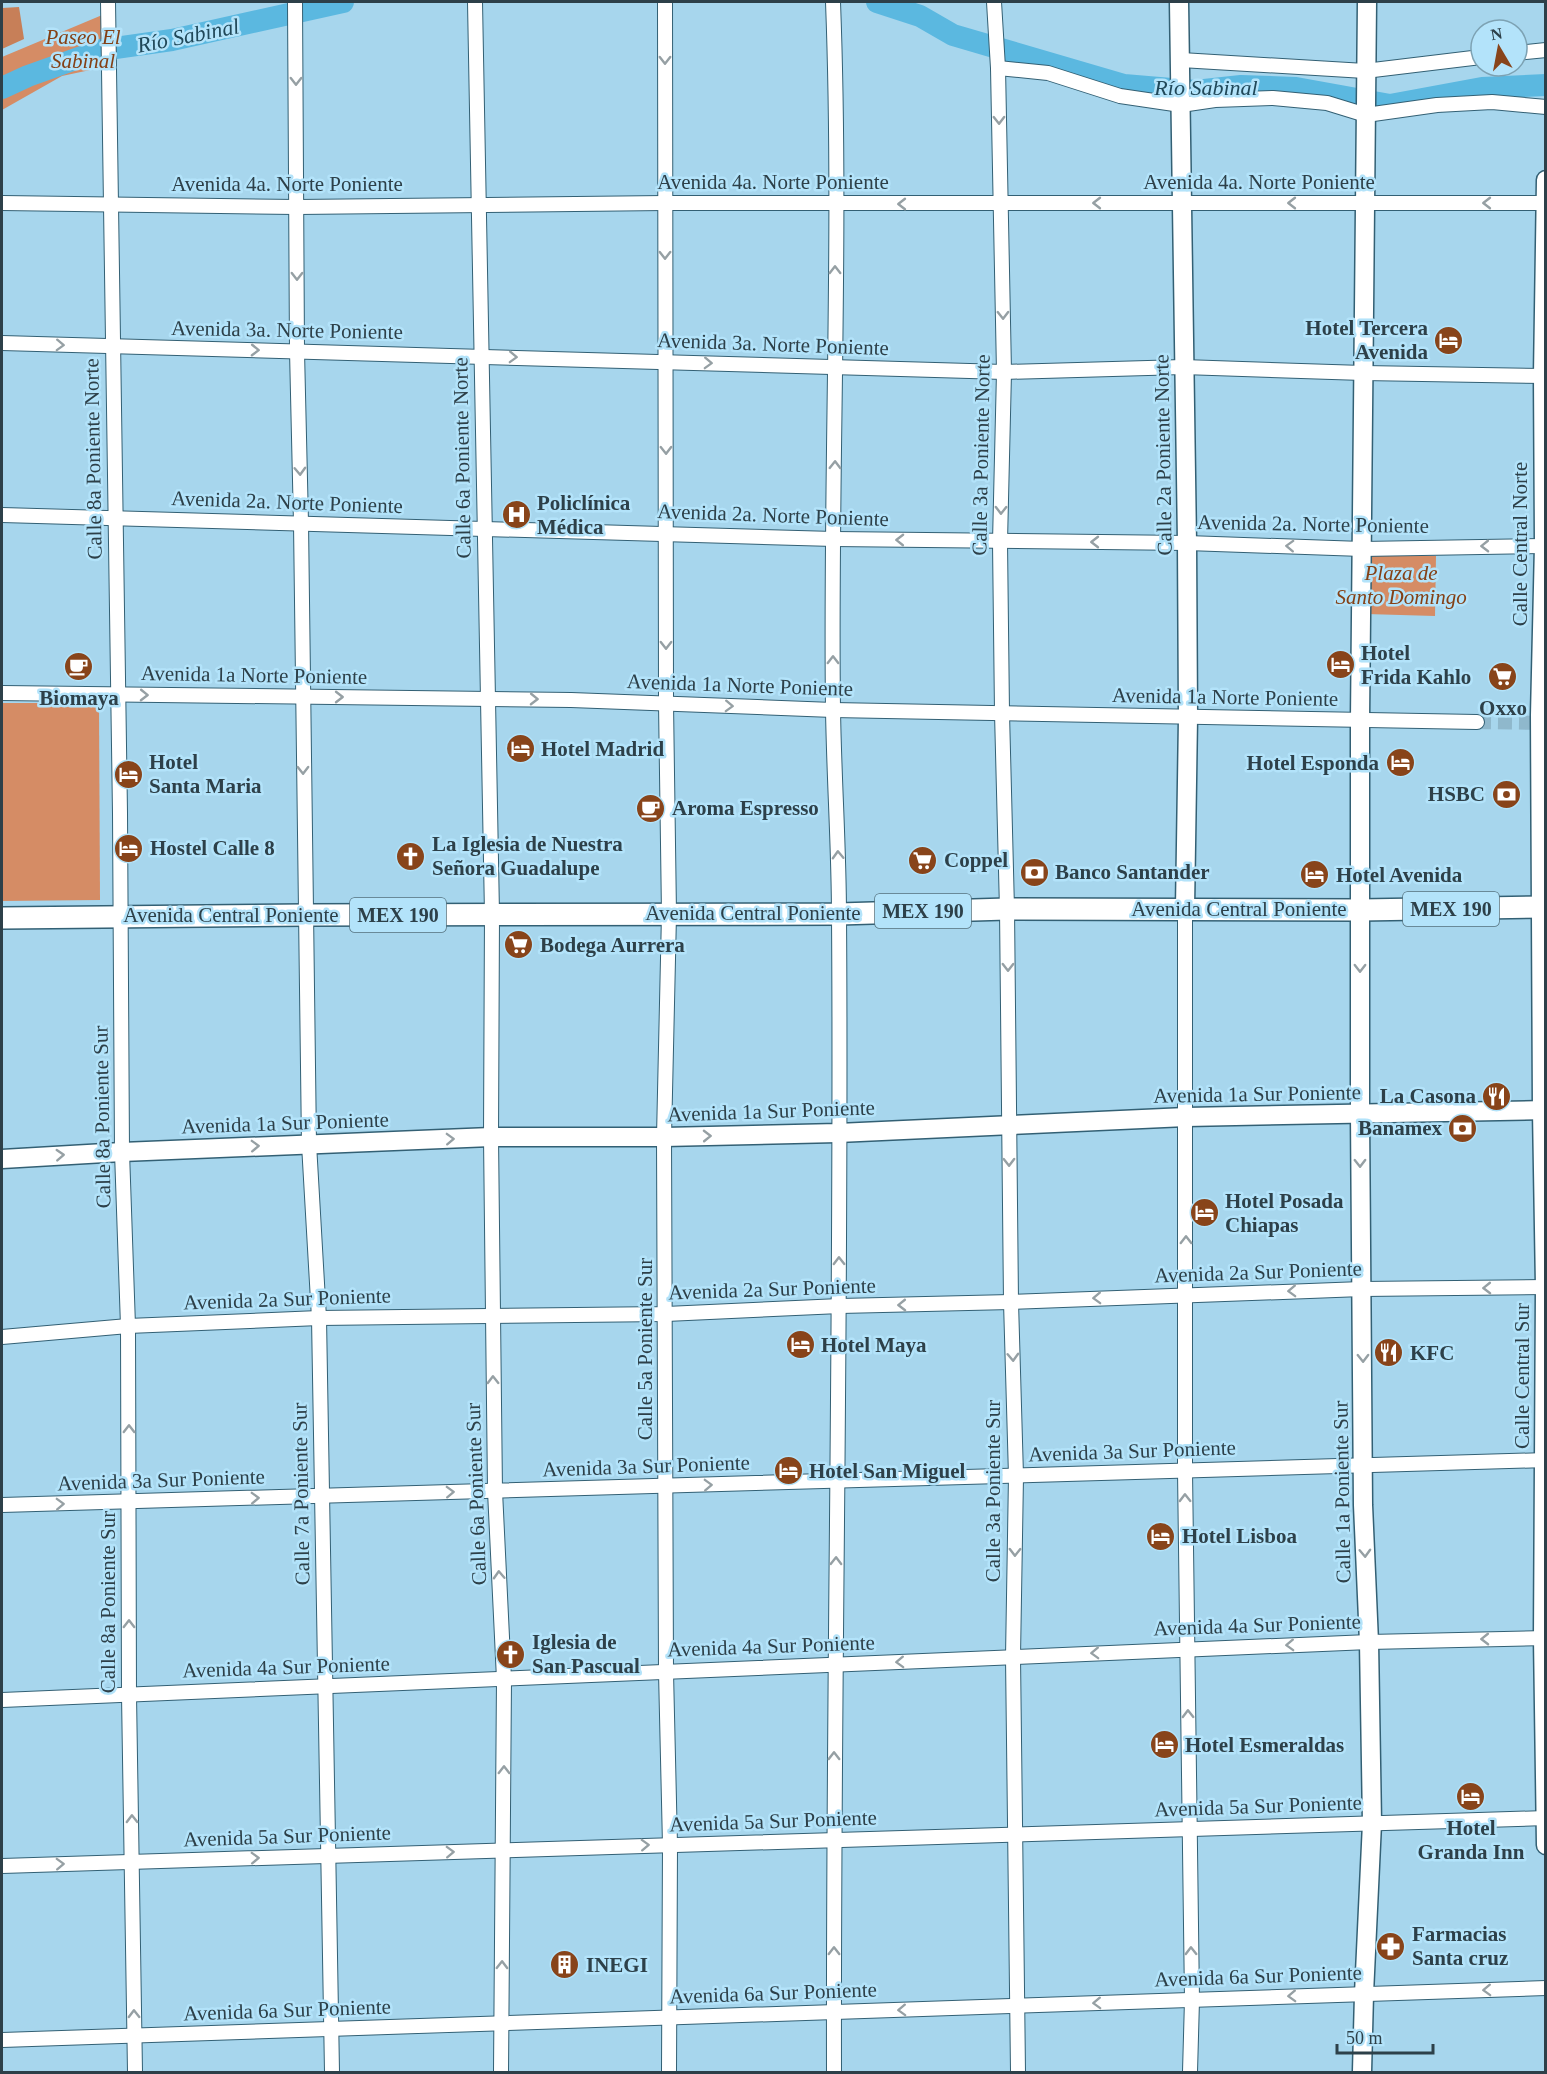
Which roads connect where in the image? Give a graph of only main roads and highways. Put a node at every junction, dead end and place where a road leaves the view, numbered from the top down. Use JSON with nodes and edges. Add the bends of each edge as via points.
{"nodes":[{"id":1,"x":1179,"y":2,"type":"edge"},
{"id":2,"x":1367,"y":2,"type":"edge"},
{"id":3,"x":1545,"y":180,"type":"edge"},
{"id":4,"x":1545,"y":203,"type":"edge"},
{"id":5,"x":1544,"y":376,"type":"edge"},
{"id":6,"x":1545,"y":545,"type":"edge"},
{"id":7,"x":1543,"y":907,"type":"edge"},
{"id":8,"x":1185,"y":908,"type":"junction"},
{"id":9,"x":1361,"y":910,"type":"junction"},
{"id":10,"x":2,"y":918,"type":"edge"},
{"id":11,"x":1544,"y":1110,"type":"edge"},
{"id":12,"x":1360,"y":1115,"type":"junction"},
{"id":13,"x":2,"y":1159,"type":"edge"},
{"id":14,"x":1545,"y":1287,"type":"edge"},
{"id":15,"x":1545,"y":1460,"type":"edge"},
{"id":16,"x":1544,"y":1638,"type":"edge"},
{"id":17,"x":1545,"y":1818,"type":"edge"},
{"id":18,"x":1545,"y":1845,"type":"edge"},
{"id":19,"x":1362,"y":2073,"type":"edge"}],
"edges":[{"from":1,"to":8,"type":"main road","name":"Calle 2a Poniente Norte","via":[[1187,543]]},
{"from":2,"to":9,"type":"main road","name":"Calle 1a Poniente Sur"},
{"from":3,"to":4,"type":"main road","name":"Calle Central Norte"},
{"from":4,"to":5,"type":"main road","name":"Calle Central Norte"},
{"from":5,"to":6,"type":"main road","name":"Calle Central Norte"},
{"from":6,"to":7,"type":"main road","name":"Calle Central Norte","via":[[1540,716]]},
{"from":7,"to":9,"type":"main road","name":"Avenida Central Poniente","number":"MEX 190"},
{"from":7,"to":11,"type":"main road","name":"Calle Central Sur"},
{"from":8,"to":9,"type":"main road","name":"Avenida Central Poniente","number":"MEX 190"},
{"from":8,"to":10,"type":"main road","name":"Avenida Central Poniente","number":"MEX 190","via":[[839,914]]},
{"from":9,"to":12,"type":"main road","name":"Calle 1a Poniente Sur","one_way":true},
{"from":11,"to":12,"type":"main road","name":"Avenida 1a Sur Poniente"},
{"from":11,"to":14,"type":"main road","name":"Calle Central Sur"},
{"from":13,"to":12,"type":"main road","name":"Avenida 1a Sur Poniente","one_way":true,"via":[[491,1137],[838,1133],[1186,1117]]},
{"from":12,"to":19,"type":"main road","name":"Calle 1a Poniente Sur","one_way":true,"via":[[1372,1823]]},
{"from":14,"to":15,"type":"main road","name":"Calle Central Sur"},
{"from":15,"to":16,"type":"main road","name":"Calle Central Sur"},
{"from":16,"to":17,"type":"main road","name":"Calle Central Sur"},
{"from":17,"to":18,"type":"main road","name":"Calle Central Sur"}]}
